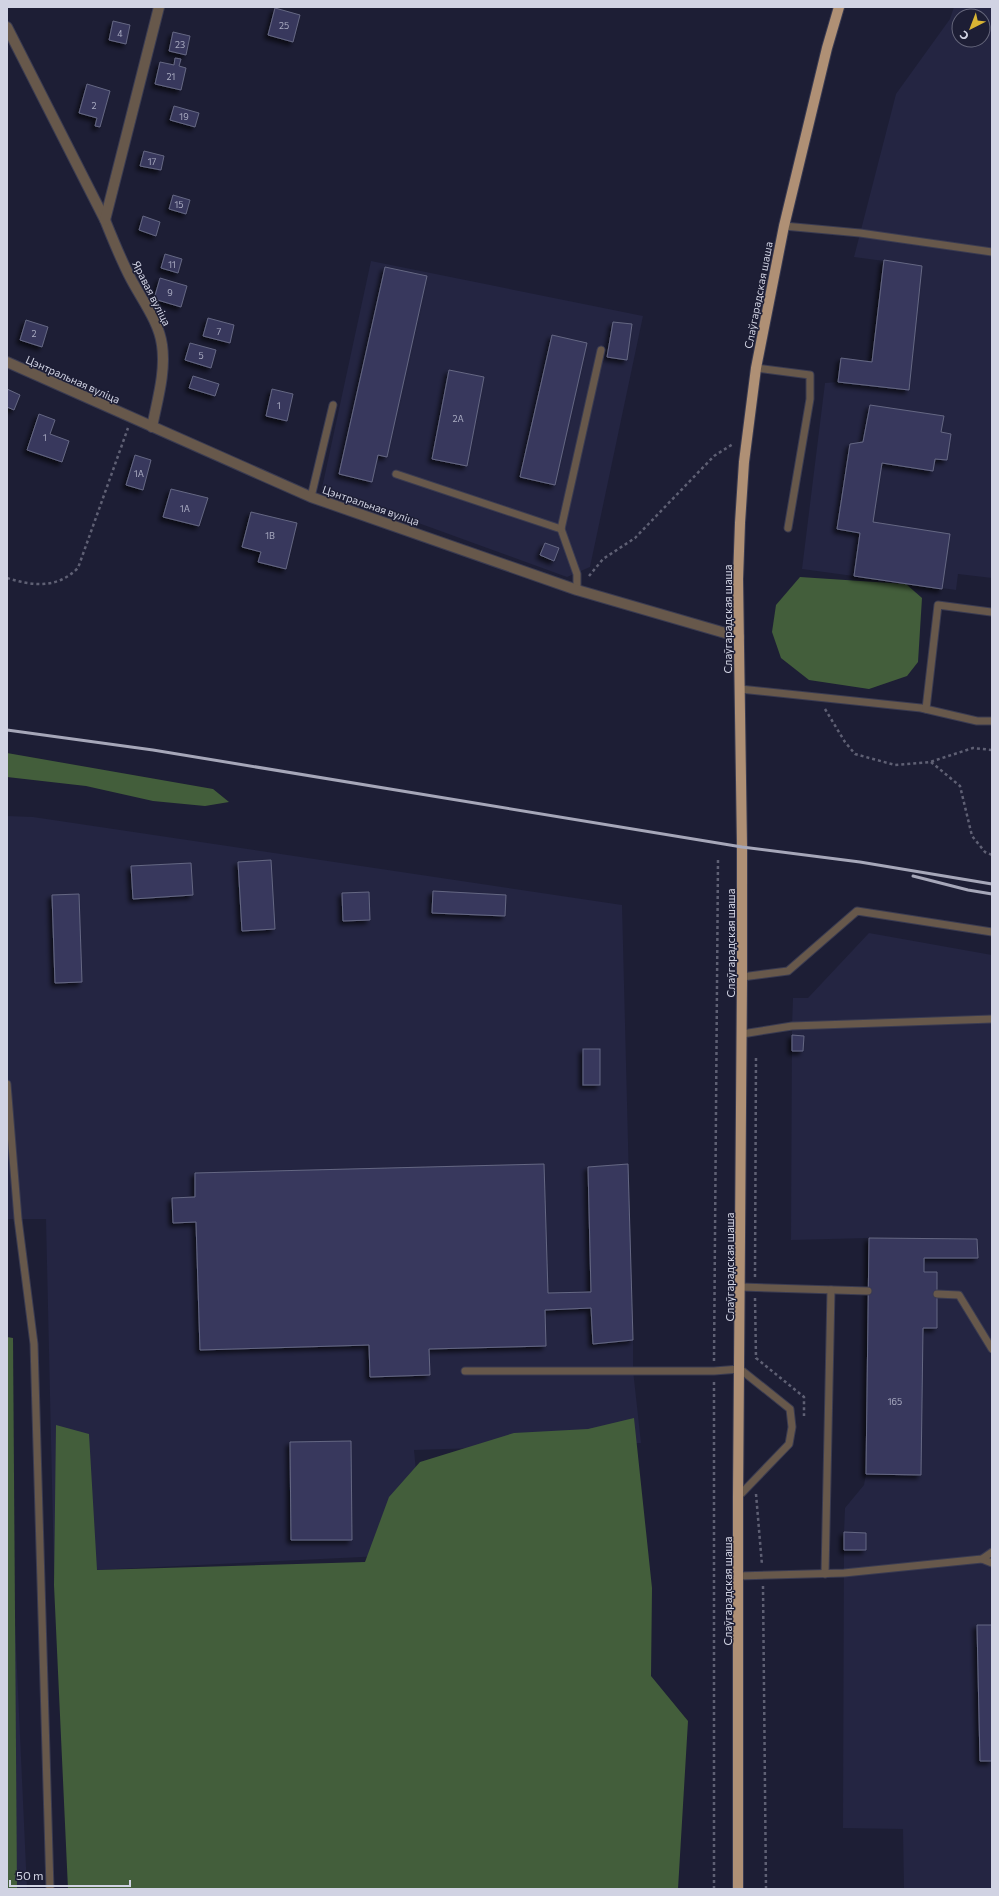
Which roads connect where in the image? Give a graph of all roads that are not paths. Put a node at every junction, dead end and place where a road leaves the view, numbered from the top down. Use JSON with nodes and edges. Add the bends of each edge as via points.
{"nodes":[{"id":1,"x":158,"y":7,"type":"edge"},
{"id":2,"x":839,"y":7,"type":"edge"},
{"id":3,"x":7,"y":27,"type":"edge"},
{"id":4,"x":105,"y":220,"type":"junction"},
{"id":5,"x":784,"y":226,"type":"junction"},
{"id":6,"x":992,"y":252,"type":"edge"},
{"id":7,"x":601,"y":350,"type":"dead end"},
{"id":8,"x":7,"y":362,"type":"edge"},
{"id":9,"x":756,"y":368,"type":"junction"},
{"id":10,"x":333,"y":405,"type":"dead end"},
{"id":11,"x":152,"y":427,"type":"junction"},
{"id":12,"x":396,"y":474,"type":"dead end"},
{"id":13,"x":311,"y":497,"type":"junction"},
{"id":14,"x":788,"y":528,"type":"dead end"},
{"id":15,"x":561,"y":529,"type":"junction"},
{"id":16,"x":577,"y":590,"type":"junction"},
{"id":17,"x":991,"y":612,"type":"dead end"},
{"id":18,"x":739,"y":637,"type":"junction"},
{"id":19,"x":740,"y":689,"type":"junction"},
{"id":20,"x":926,"y":709,"type":"junction"},
{"id":21,"x":992,"y":721,"type":"edge"},
{"id":22,"x":992,"y":932,"type":"edge"},
{"id":23,"x":742,"y":977,"type":"junction"},
{"id":24,"x":992,"y":1019,"type":"edge"},
{"id":25,"x":742,"y":1034,"type":"junction"},
{"id":26,"x":7,"y":1084,"type":"edge"},
{"id":27,"x":741,"y":1287,"type":"junction"},
{"id":28,"x":831,"y":1290,"type":"junction"},
{"id":29,"x":868,"y":1291,"type":"dead end"},
{"id":30,"x":937,"y":1294,"type":"dead end"},
{"id":31,"x":992,"y":1349,"type":"edge"},
{"id":32,"x":740,"y":1369,"type":"junction"},
{"id":33,"x":465,"y":1371,"type":"dead end"},
{"id":34,"x":738,"y":1497,"type":"junction"},
{"id":35,"x":992,"y":1552,"type":"edge"},
{"id":36,"x":982,"y":1559,"type":"junction"},
{"id":37,"x":992,"y":1562,"type":"edge"},
{"id":38,"x":825,"y":1574,"type":"junction"},
{"id":39,"x":739,"y":1576,"type":"junction"},
{"id":40,"x":50,"y":1889,"type":"edge"},
{"id":41,"x":738,"y":1889,"type":"edge"}],
"edges":[{"from":1,"to":4,"type":"street"},
{"from":2,"to":5,"type":"main road","name":"Слаўгарадская шаша"},
{"from":3,"to":4,"type":"street","name":"Яравая вуліца"},
{"from":4,"to":11,"type":"street","name":"Яравая вуліца","via":[[123,264],[159,332],[162,344],[162,371]]},
{"from":5,"to":6,"type":"lane","via":[[860,233]]},
{"from":5,"to":9,"type":"main road","name":"Слаўгарадская шаша"},
{"from":7,"to":15,"type":"lane"},
{"from":8,"to":11,"type":"street","name":"Цэнтральная вуліца"},
{"from":9,"to":14,"type":"lane","via":[[810,375],[810,399]]},
{"from":9,"to":18,"type":"main road","name":"Слаўгарадская шаша","via":[[747,435],[740,523]]},
{"from":10,"to":13,"type":"lane"},
{"from":11,"to":13,"type":"street","name":"Цэнтральная вуліца"},
{"from":12,"to":15,"type":"lane"},
{"from":13,"to":16,"type":"street","name":"Цэнтральная вуліца"},
{"from":15,"to":16,"type":"lane","via":[[577,574]]},
{"from":16,"to":18,"type":"street","name":"Цэнтральная вуліца"},
{"from":17,"to":20,"type":"lane","via":[[938,605]]},
{"from":18,"to":19,"type":"main road","name":"Слаўгарадская шаша"},
{"from":19,"to":20,"type":"lane"},
{"from":19,"to":23,"type":"main road","name":"Слаўгарадская шаша"},
{"from":20,"to":21,"type":"lane","via":[[977,721]]},
{"from":22,"to":23,"type":"lane","via":[[857,911],[788,971]]},
{"from":23,"to":25,"type":"main road","name":"Слаўгарадская шаша"},
{"from":24,"to":25,"type":"lane","via":[[792,1026]]},
{"from":25,"to":27,"type":"main road","name":"Слаўгарадская шаша"},
{"from":26,"to":40,"type":"lane","via":[[18,1219],[34,1344]]},
{"from":27,"to":28,"type":"lane"},
{"from":27,"to":32,"type":"main road","name":"Слаўгарадская шаша"},
{"from":28,"to":29,"type":"lane"},
{"from":28,"to":38,"type":"lane"},
{"from":30,"to":31,"type":"lane","via":[[960,1295]]},
{"from":32,"to":33,"type":"lane"},
{"from":32,"to":34,"type":"main road","name":"Слаўгарадская шаша"},
{"from":32,"to":34,"type":"lane","via":[[790,1409],[792,1427],[789,1444]]},
{"from":34,"to":39,"type":"main road","name":"Слаўгарадская шаша"},
{"from":35,"to":36,"type":"lane"},
{"from":36,"to":37,"type":"lane"},
{"from":36,"to":38,"type":"lane"},
{"from":38,"to":39,"type":"lane"},
{"from":39,"to":41,"type":"main road","name":"Слаўгарадская шаша"}]}
